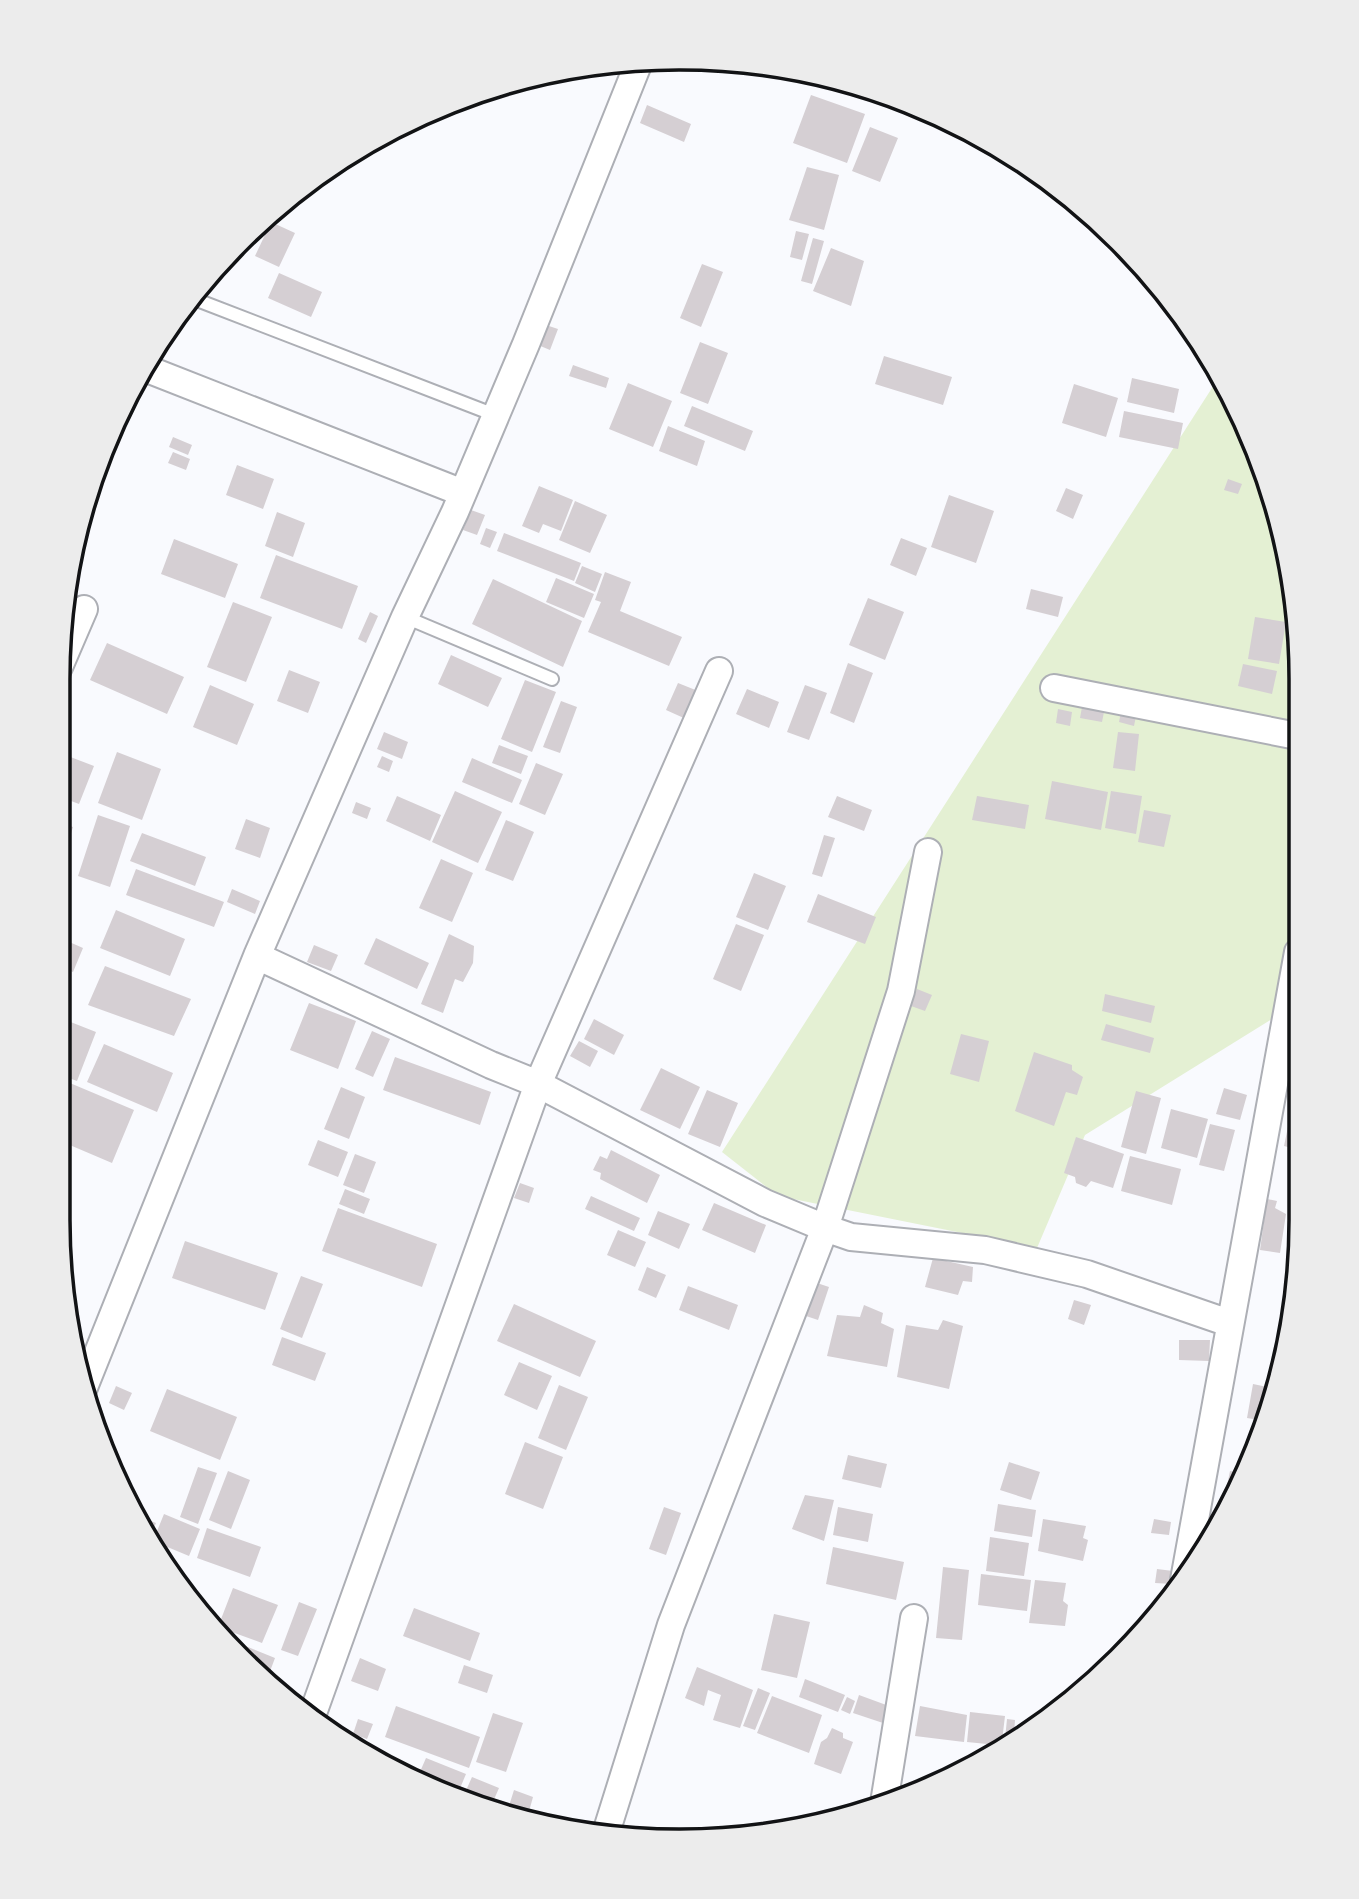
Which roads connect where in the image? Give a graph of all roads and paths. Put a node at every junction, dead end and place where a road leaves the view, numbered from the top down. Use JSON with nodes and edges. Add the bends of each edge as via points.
{"nodes":[{"id":1,"x":635,"y":71,"type":"edge"},
{"id":2,"x":201,"y":302,"type":"edge"},
{"id":3,"x":154,"y":372,"type":"edge"},
{"id":4,"x":495,"y":415,"type":"junction"},
{"id":5,"x":463,"y":493,"type":"junction"},
{"id":6,"x":84,"y":609,"type":"dead end"},
{"id":7,"x":405,"y":617,"type":"junction"},
{"id":8,"x":71,"y":639,"type":"edge"},
{"id":9,"x":719,"y":671,"type":"dead end"},
{"id":10,"x":552,"y":679,"type":"dead end"},
{"id":11,"x":1054,"y":688,"type":"dead end"},
{"id":12,"x":1289,"y":734,"type":"edge"},
{"id":13,"x":928,"y":852,"type":"dead end"},
{"id":14,"x":257,"y":956,"type":"junction"},
{"id":15,"x":1289,"y":1000,"type":"edge"},
{"id":16,"x":538,"y":1084,"type":"junction"},
{"id":17,"x":825,"y":1228,"type":"junction"},
{"id":18,"x":1229,"y":1323,"type":"junction"},
{"id":19,"x":90,"y":1373,"type":"edge"},
{"id":20,"x":1189,"y":1554,"type":"edge"},
{"id":21,"x":914,"y":1618,"type":"dead end"},
{"id":22,"x":315,"y":1708,"type":"edge"},
{"id":23,"x":886,"y":1793,"type":"edge"},
{"id":24,"x":608,"y":1825,"type":"edge"}],
"edges":[{"from":1,"to":4,"type":"street"},
{"from":2,"to":4,"type":"lane"},
{"from":3,"to":5,"type":"street"},
{"from":4,"to":5,"type":"street"},
{"from":5,"to":7,"type":"street"},
{"from":6,"to":8,"type":"street"},
{"from":7,"to":10,"type":"lane"},
{"from":7,"to":14,"type":"street"},
{"from":9,"to":16,"type":"street"},
{"from":11,"to":12,"type":"street"},
{"from":13,"to":17,"type":"street","via":[[901,991]]},
{"from":14,"to":16,"type":"street"},
{"from":14,"to":19,"type":"street"},
{"from":15,"to":18,"type":"street"},
{"from":16,"to":17,"type":"street","via":[[765,1203]]},
{"from":16,"to":22,"type":"street"},
{"from":17,"to":18,"type":"street","via":[[851,1237],[985,1250],[1087,1275]]},
{"from":17,"to":24,"type":"street","via":[[671,1625]]},
{"from":18,"to":20,"type":"street"},
{"from":21,"to":23,"type":"street"}]}
